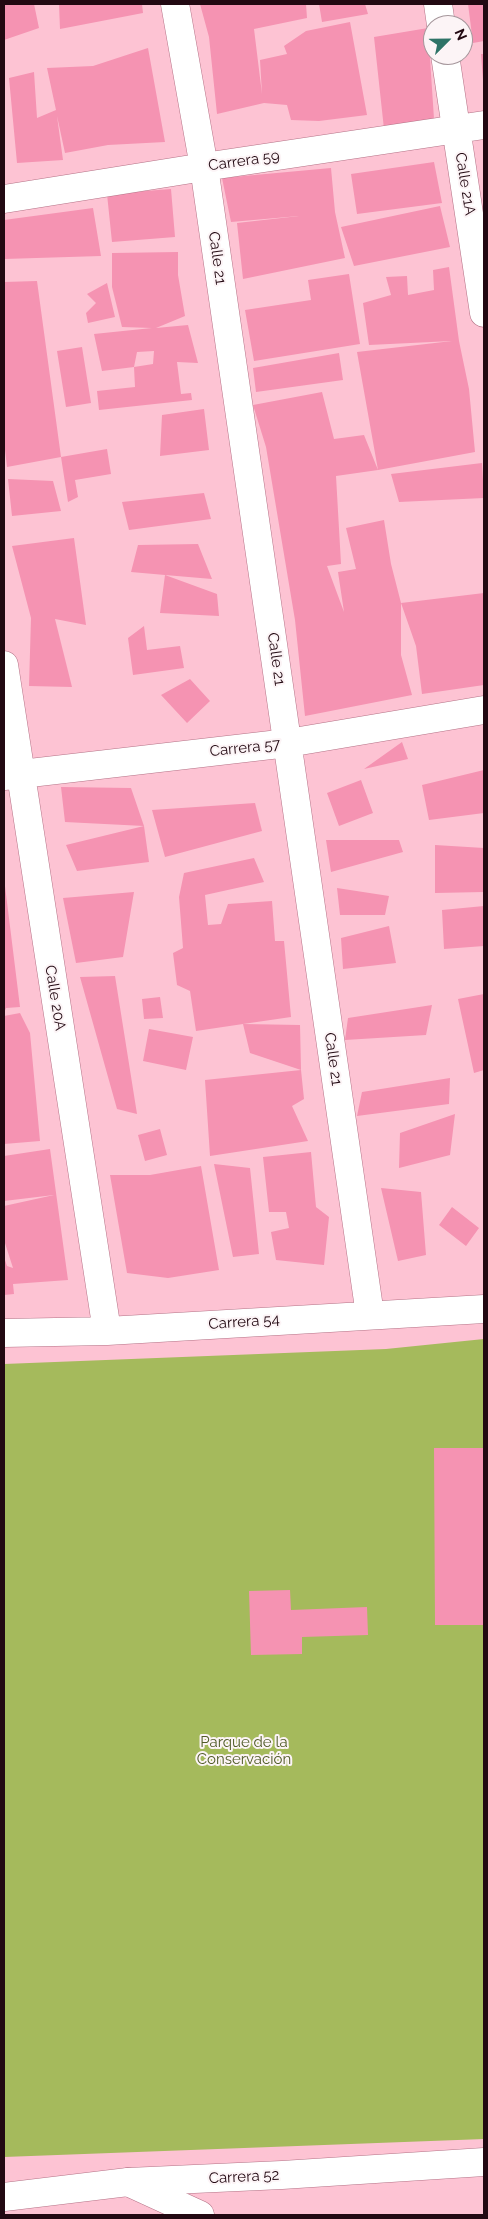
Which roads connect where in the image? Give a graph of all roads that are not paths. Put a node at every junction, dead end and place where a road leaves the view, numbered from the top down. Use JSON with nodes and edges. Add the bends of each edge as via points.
{"nodes":[{"id":1,"x":175,"y":4,"type":"edge"},
{"id":2,"x":447,"y":65,"type":"edge"},
{"id":3,"x":484,"y":125,"type":"edge"},
{"id":4,"x":457,"y":130,"type":"junction"},
{"id":5,"x":204,"y":167,"type":"junction"},
{"id":6,"x":4,"y":199,"type":"edge"},
{"id":7,"x":484,"y":313,"type":"edge"},
{"id":8,"x":4,"y":665,"type":"edge"},
{"id":9,"x":484,"y":710,"type":"edge"},
{"id":10,"x":288,"y":744,"type":"junction"},
{"id":11,"x":12,"y":775,"type":"edge"},
{"id":12,"x":484,"y":1309,"type":"edge"},
{"id":13,"x":370,"y":1314,"type":"junction"},
{"id":14,"x":107,"y":1331,"type":"junction"},
{"id":15,"x":4,"y":1334,"type":"edge"},
{"id":16,"x":484,"y":2162,"type":"edge"},
{"id":17,"x":128,"y":2182,"type":"junction"},
{"id":18,"x":4,"y":2197,"type":"edge"},
{"id":19,"x":200,"y":2215,"type":"edge"}],
"edges":[{"from":1,"to":5,"type":"street","name":"Calle 21"},
{"from":2,"to":4,"type":"street","name":"Calle 21A"},
{"from":3,"to":4,"type":"street","name":"Carrera 59"},
{"from":4,"to":5,"type":"street","name":"Carrera 59"},
{"from":4,"to":7,"type":"street","name":"Calle 21A"},
{"from":5,"to":6,"type":"street","name":"Carrera 59"},
{"from":5,"to":10,"type":"street","name":"Calle 21"},
{"from":8,"to":11,"type":"street","name":"Calle 20A"},
{"from":9,"to":10,"type":"street","name":"Carrera 57"},
{"from":10,"to":11,"type":"street","name":"Carrera 57"},
{"from":10,"to":13,"type":"street","name":"Calle 21"},
{"from":11,"to":14,"type":"street","name":"Calle 20A"},
{"from":12,"to":13,"type":"street","name":"Carrera 54"},
{"from":13,"to":14,"type":"street","name":"Carrera 54"},
{"from":14,"to":15,"type":"street","name":"Carrera 54"},
{"from":16,"to":17,"type":"street","name":"Carrera 52"},
{"from":17,"to":18,"type":"street","name":"Carrera 52"},
{"from":17,"to":19,"type":"street"}]}
